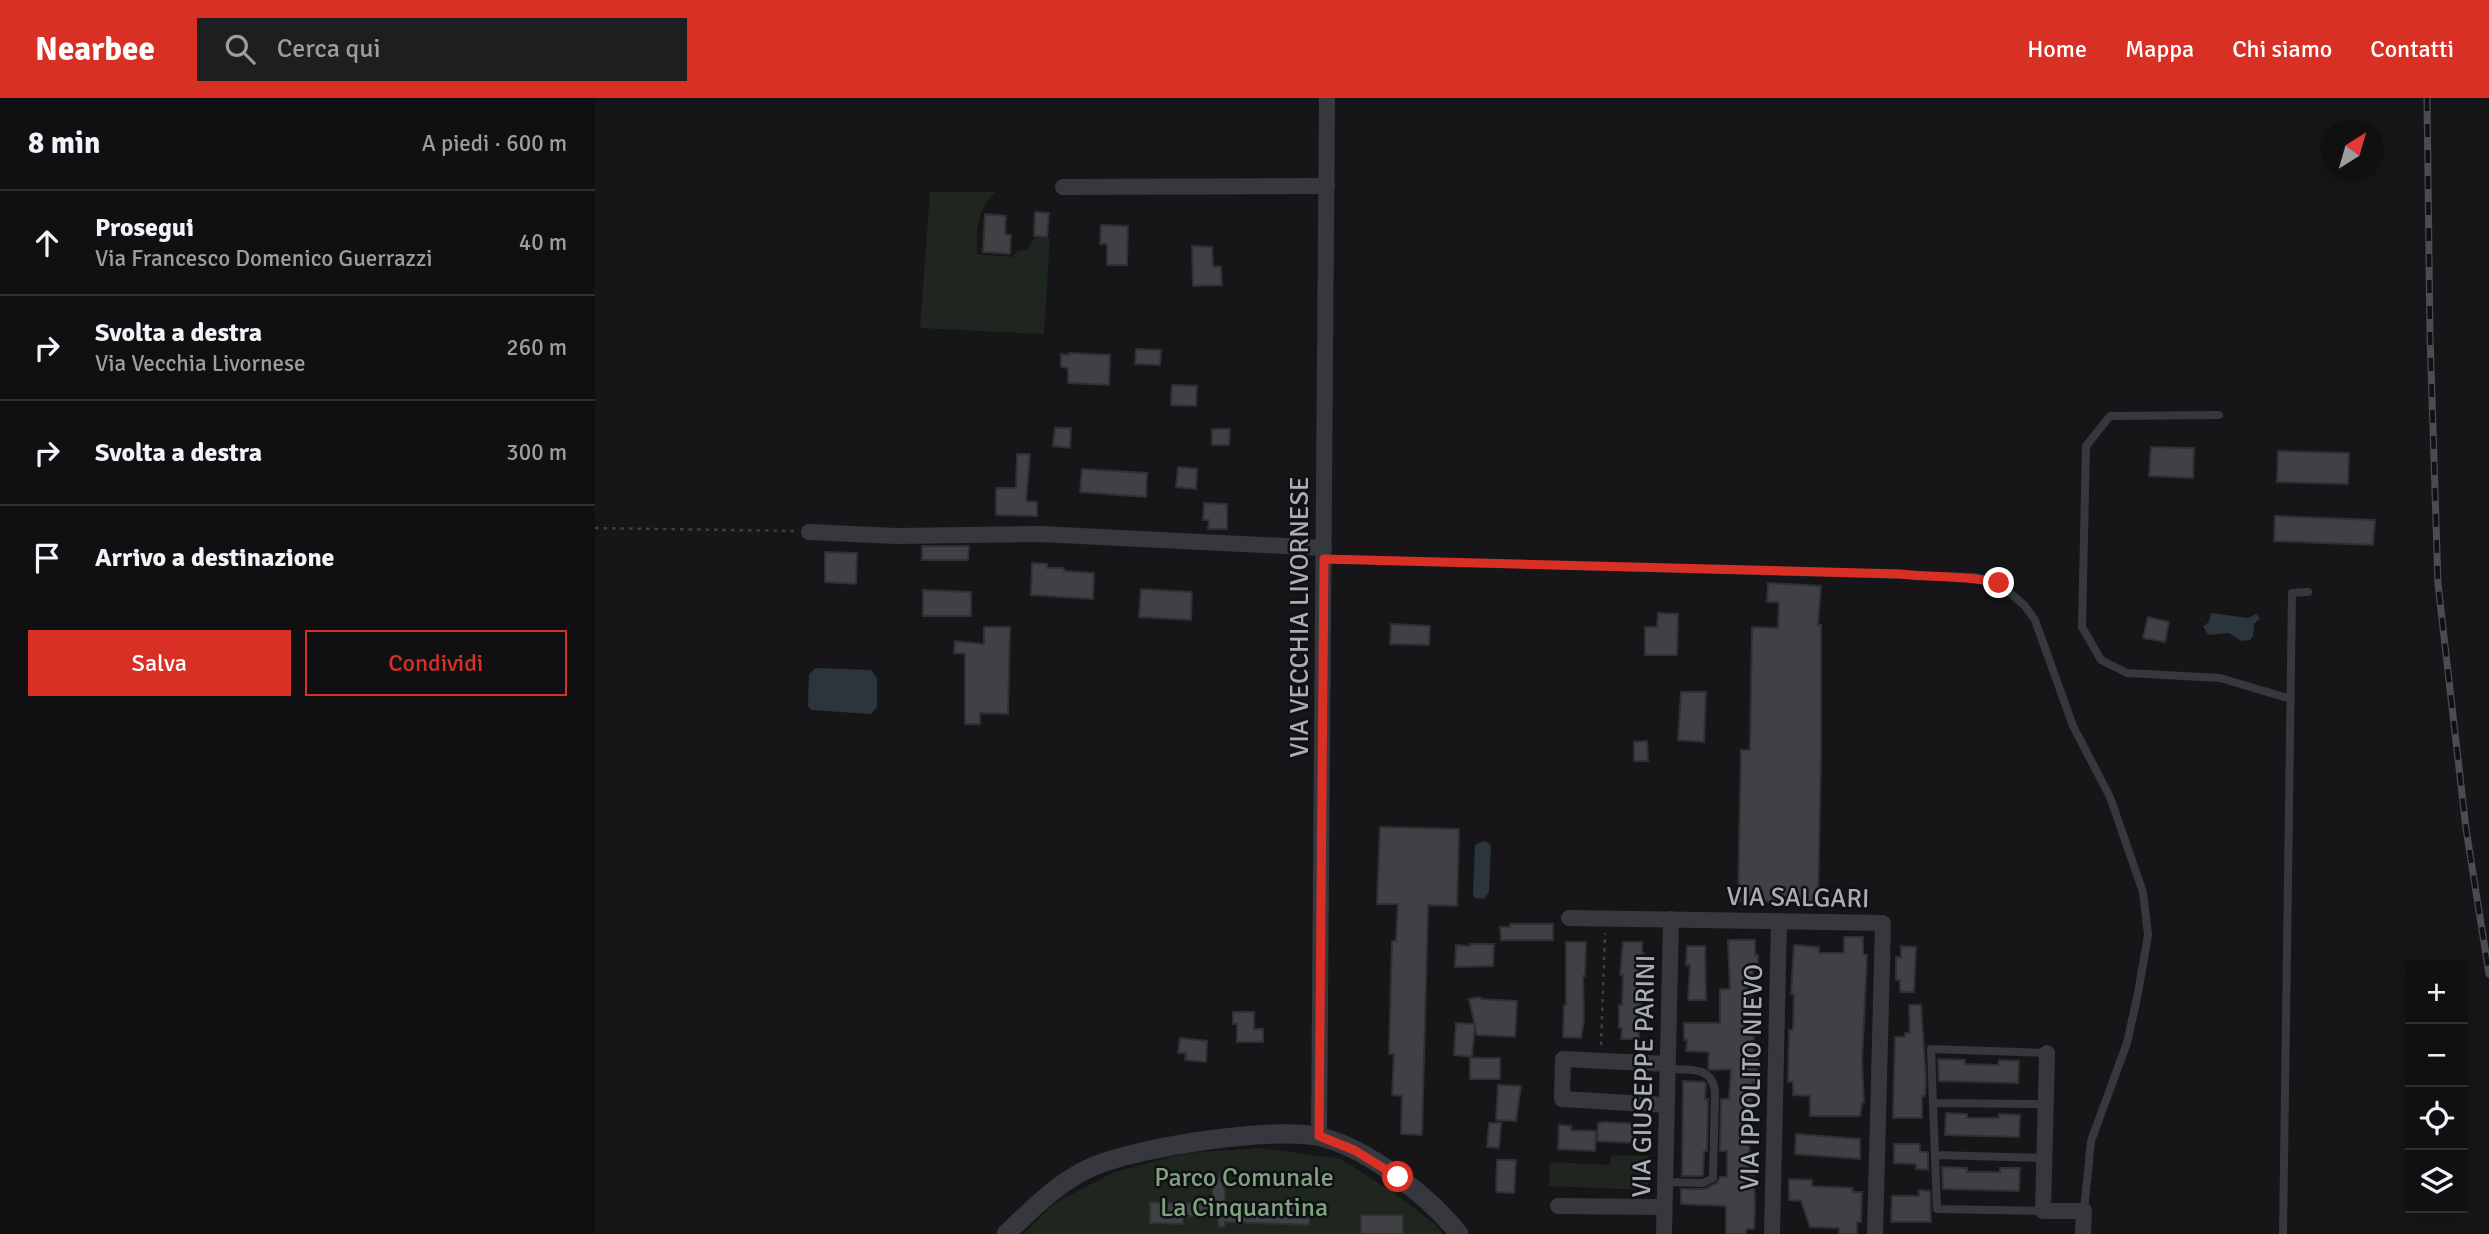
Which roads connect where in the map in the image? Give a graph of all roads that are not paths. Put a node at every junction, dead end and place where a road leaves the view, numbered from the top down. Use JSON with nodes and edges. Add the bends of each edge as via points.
{"nodes":[{"id":1,"x":1328,"y":98,"type":"edge"},
{"id":2,"x":1327,"y":186,"type":"junction"},
{"id":3,"x":1063,"y":187,"type":"dead end"},
{"id":4,"x":2219,"y":415,"type":"dead end"},
{"id":5,"x":809,"y":531,"type":"road end"},
{"id":6,"x":1324,"y":553,"type":"junction"},
{"id":7,"x":2308,"y":592,"type":"dead end"},
{"id":8,"x":2291,"y":699,"type":"junction"},
{"id":9,"x":1569,"y":918,"type":"dead end"},
{"id":10,"x":1671,"y":919,"type":"junction"},
{"id":11,"x":1779,"y":920,"type":"junction"},
{"id":12,"x":2047,"y":1053,"type":"joint"},
{"id":13,"x":1667,"y":1066,"type":"junction"},
{"id":14,"x":1933,"y":1103,"type":"junction"},
{"id":15,"x":2046,"y":1104,"type":"junction"},
{"id":16,"x":1666,"y":1105,"type":"junction"},
{"id":17,"x":1319,"y":1136,"type":"junction"},
{"id":18,"x":1935,"y":1155,"type":"junction"},
{"id":19,"x":2044,"y":1158,"type":"junction"},
{"id":20,"x":1665,"y":1182,"type":"junction"},
{"id":21,"x":1557,"y":1206,"type":"dead end"},
{"id":22,"x":1664,"y":1208,"type":"junction"},
{"id":23,"x":2043,"y":1211,"type":"junction"},
{"id":24,"x":2084,"y":1211,"type":"junction"},
{"id":25,"x":1006,"y":1234,"type":"edge"},
{"id":26,"x":1459,"y":1234,"type":"edge"},
{"id":27,"x":1664,"y":1234,"type":"edge"},
{"id":28,"x":1772,"y":1234,"type":"edge"},
{"id":29,"x":1875,"y":1234,"type":"edge"},
{"id":30,"x":2083,"y":1234,"type":"edge"},
{"id":31,"x":2283,"y":1234,"type":"edge"}],
"edges":[{"from":1,"to":2,"type":"street","name":"VIA VECCHIA LIVORNESE"},
{"from":2,"to":3,"type":"street"},
{"from":2,"to":6,"type":"street","name":"VIA VECCHIA LIVORNESE"},
{"from":4,"to":8,"type":"lane","via":[[2110,416],[2085,446],[2082,626],[2101,660],[2127,673],[2220,678]]},
{"from":5,"to":6,"type":"street","via":[[896,536],[1040,534]]},
{"from":6,"to":17,"type":"street","name":"VIA VECCHIA LIVORNESE"},
{"from":6,"to":24,"type":"lane","via":[[1976,577],[1999,583],[2012,593],[2035,620],[2073,726],[2110,797],[2143,892],[2147,924],[2127,1043],[2091,1141]]},
{"from":7,"to":8,"type":"lane","via":[[2292,593]]},
{"from":8,"to":31,"type":"lane"},
{"from":9,"to":10,"type":"street","name":"VIA SALGARI"},
{"from":10,"to":11,"type":"street","name":"VIA SALGARI"},
{"from":10,"to":13,"type":"street","name":"VIA GIUSEPPE PARINI"},
{"from":11,"to":28,"type":"street","name":"VIA IPPOLITO NIEVO"},
{"from":11,"to":29,"type":"street","name":"VIA SALGARI","via":[[1883,923]]},
{"from":12,"to":14,"type":"lane","via":[[1931,1049]]},
{"from":12,"to":15,"type":"street"},
{"from":13,"to":16,"type":"street","name":"VIA GIUSEPPE PARINI"},
{"from":13,"to":16,"type":"street","via":[[1563,1059],[1562,1099]]},
{"from":13,"to":20,"type":"lane","via":[[1699,1071],[1714,1083],[1714,1161],[1713,1178],[1707,1182]]},
{"from":14,"to":15,"type":"lane"},
{"from":14,"to":18,"type":"lane"},
{"from":15,"to":19,"type":"street"},
{"from":16,"to":20,"type":"street","name":"VIA GIUSEPPE PARINI"},
{"from":17,"to":25,"type":"street","via":[[1262,1135],[1201,1142],[1094,1166],[1042,1199]]},
{"from":17,"to":26,"type":"street","via":[[1354,1150],[1398,1177]]},
{"from":18,"to":19,"type":"lane"},
{"from":18,"to":23,"type":"lane","via":[[1937,1209]]},
{"from":19,"to":23,"type":"street"},
{"from":20,"to":22,"type":"street","name":"VIA GIUSEPPE PARINI"},
{"from":21,"to":22,"type":"street"},
{"from":22,"to":27,"type":"street","name":"VIA GIUSEPPE PARINI"},
{"from":23,"to":24,"type":"street"},
{"from":24,"to":30,"type":"street"}]}
